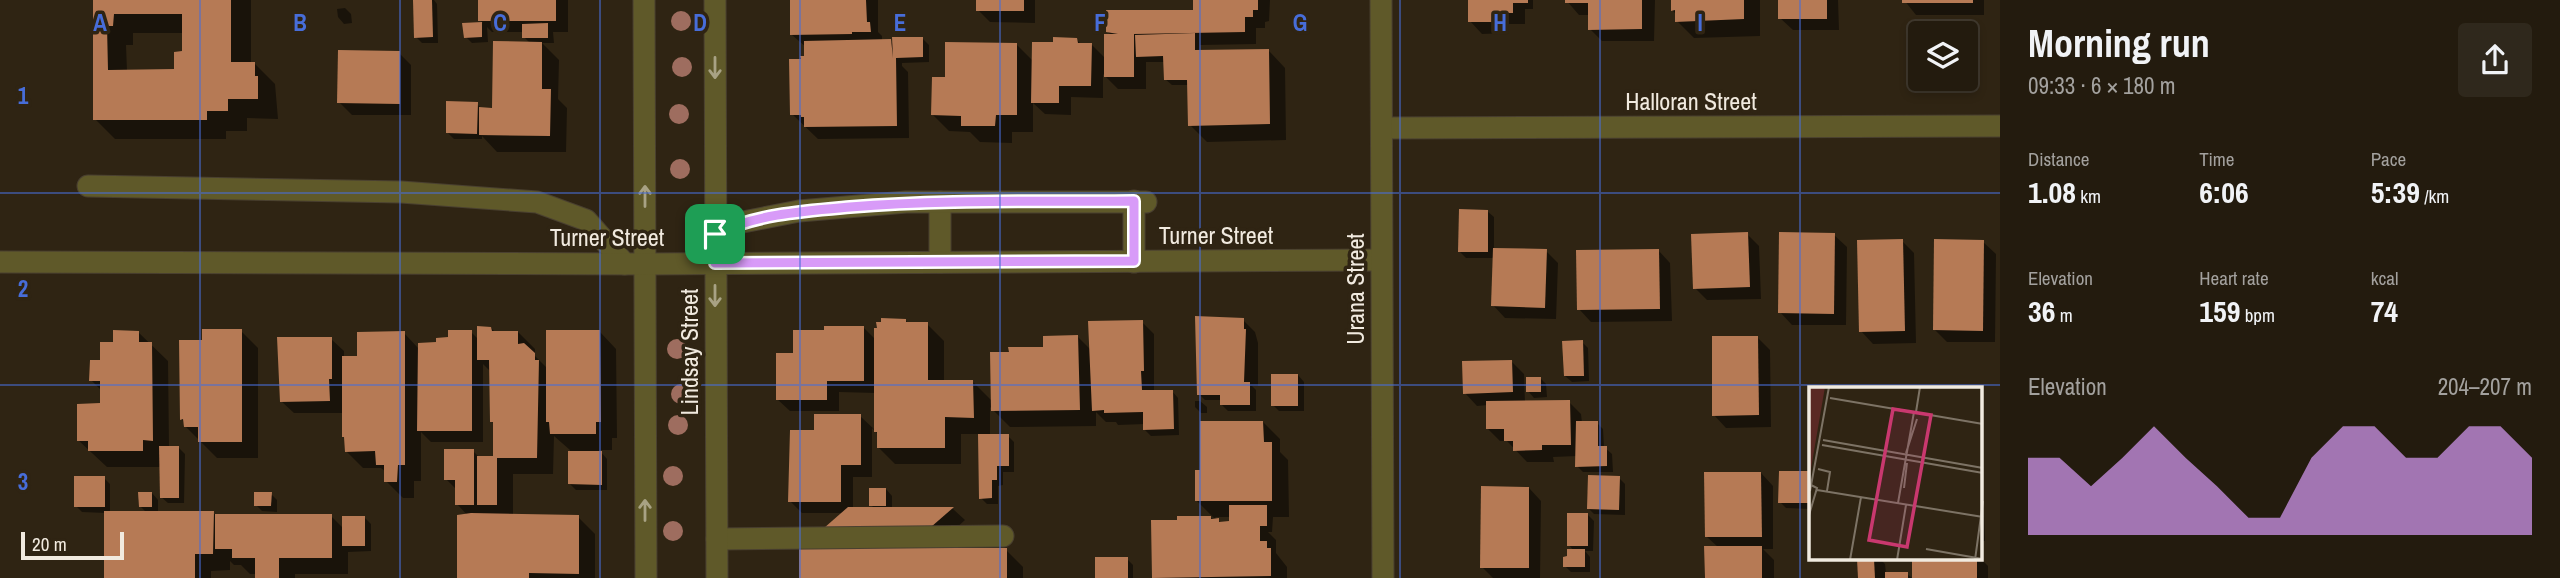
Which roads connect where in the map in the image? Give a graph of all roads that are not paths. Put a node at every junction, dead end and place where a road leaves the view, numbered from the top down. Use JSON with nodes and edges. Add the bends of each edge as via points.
{"nodes":[{"id":1,"x":644,"y":0,"type":"edge"},
{"id":2,"x":715,"y":0,"type":"edge"},
{"id":3,"x":1381,"y":0,"type":"edge"},
{"id":4,"x":2000,"y":125,"type":"edge"},
{"id":5,"x":1382,"y":128,"type":"junction"},
{"id":6,"x":89,"y":186,"type":"dead end"},
{"id":7,"x":940,"y":202,"type":"junction"},
{"id":8,"x":715,"y":234,"type":"junction"},
{"id":9,"x":1381,"y":260,"type":"junction"},
{"id":10,"x":1134,"y":261,"type":"junction"},
{"id":11,"x":0,"y":262,"type":"edge"},
{"id":12,"x":940,"y":262,"type":"junction"},
{"id":13,"x":715,"y":263,"type":"junction"},
{"id":14,"x":635,"y":264,"type":"junction"},
{"id":15,"x":1003,"y":536,"type":"dead end"},
{"id":16,"x":717,"y":539,"type":"junction"},
{"id":17,"x":646,"y":578,"type":"edge"},
{"id":18,"x":717,"y":578,"type":"edge"},
{"id":19,"x":1383,"y":578,"type":"edge"}],
"edges":[{"from":14,"to":1,"type":"street","name":"Lindsay Street","one_way":true},
{"from":2,"to":8,"type":"street","name":"Lindsay Street","one_way":true},
{"from":3,"to":5,"type":"street","name":"Urana Street"},
{"from":4,"to":5,"type":"street","name":"Halloran Street"},
{"from":5,"to":9,"type":"street","name":"Urana Street"},
{"from":6,"to":14,"type":"street","via":[[401,192],[537,202],[586,220]]},
{"from":7,"to":8,"type":"street","via":[[799,211],[738,223]]},
{"from":7,"to":10,"type":"street","via":[[1140,202]]},
{"from":7,"to":12,"type":"street"},
{"from":8,"to":13,"type":"street","name":"Lindsay Street"},
{"from":9,"to":10,"type":"street","name":"Turner Street"},
{"from":9,"to":19,"type":"street","name":"Urana Street"},
{"from":10,"to":12,"type":"street","name":"Turner Street"},
{"from":11,"to":14,"type":"street","name":"Turner Street"},
{"from":12,"to":13,"type":"street","name":"Turner Street"},
{"from":13,"to":14,"type":"street","name":"Turner Street"},
{"from":13,"to":16,"type":"street","name":"Lindsay Street","one_way":true},
{"from":17,"to":14,"type":"street","name":"Lindsay Street","one_way":true},
{"from":15,"to":16,"type":"street"},
{"from":16,"to":18,"type":"street","name":"Lindsay Street"}]}
